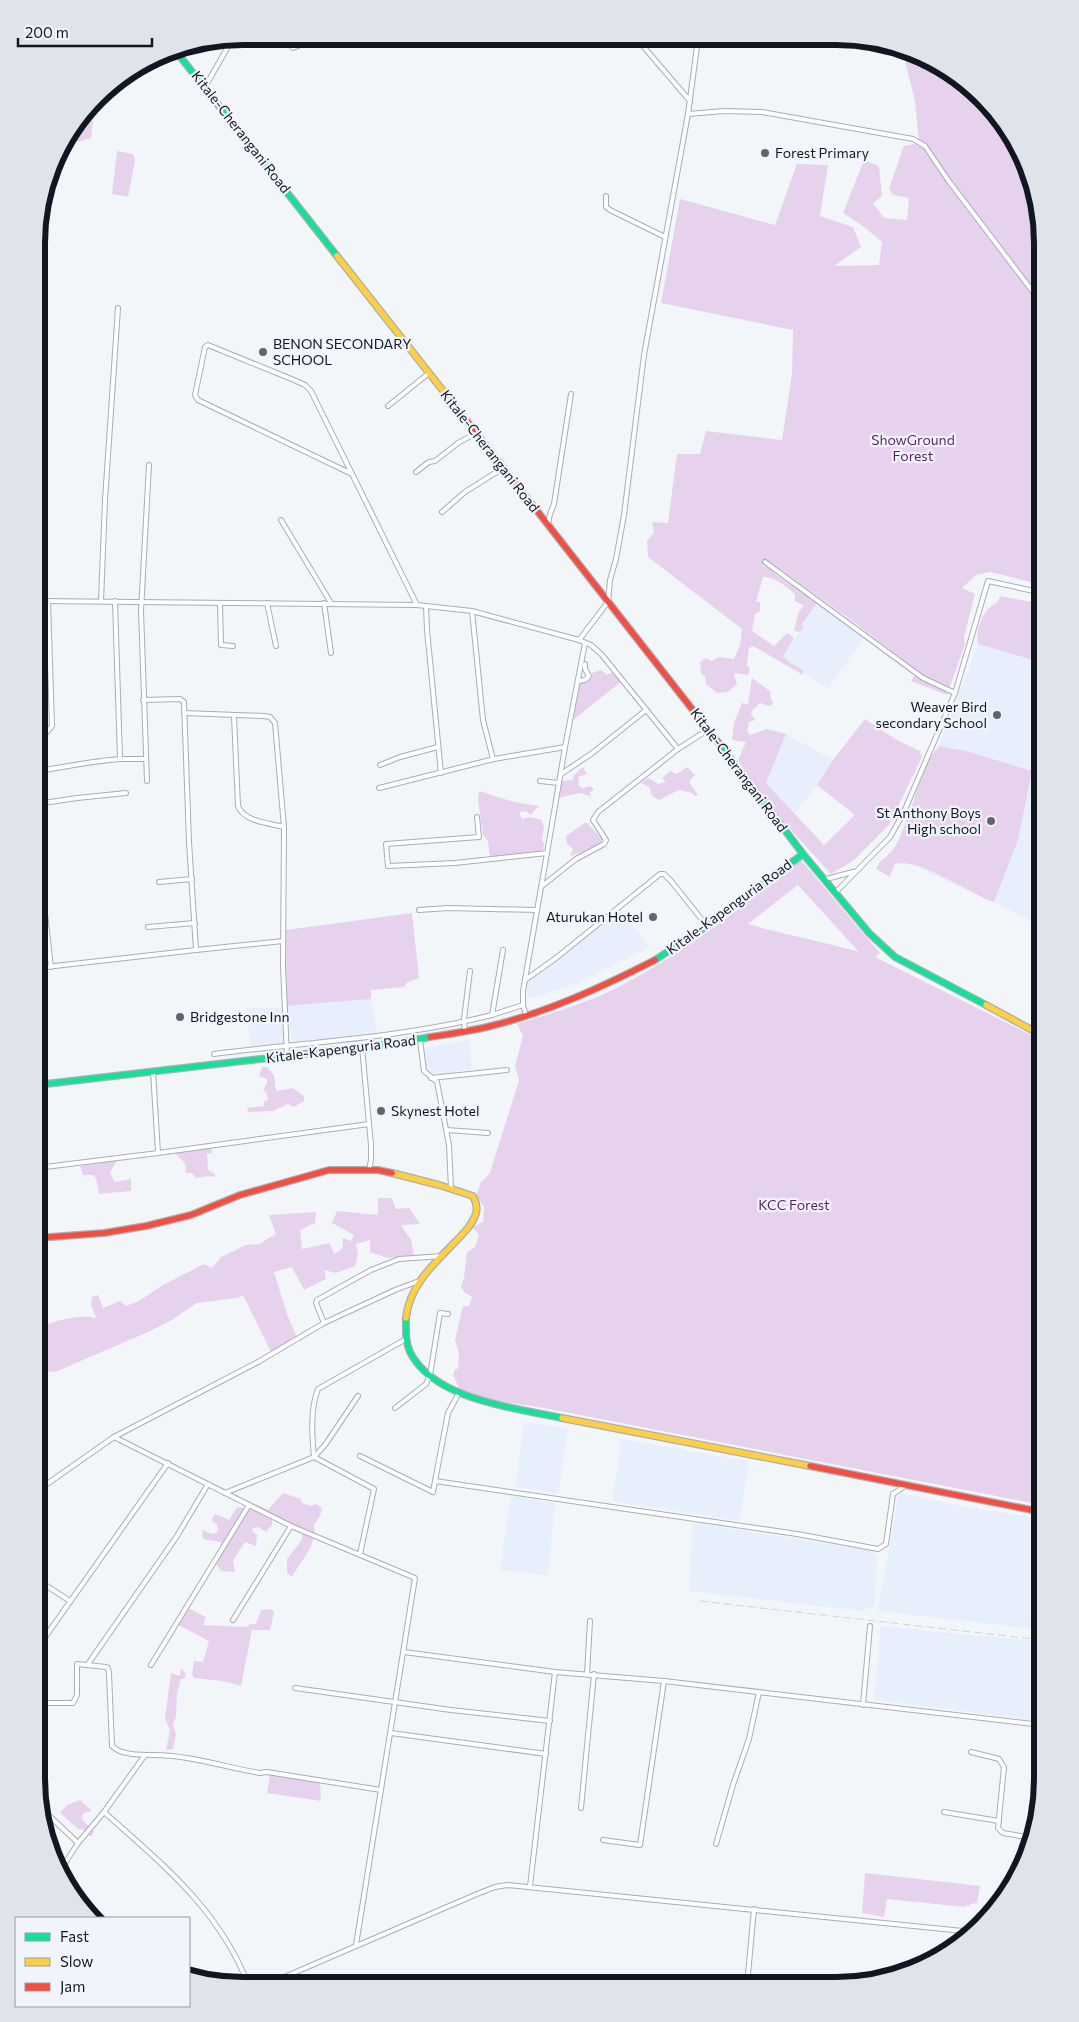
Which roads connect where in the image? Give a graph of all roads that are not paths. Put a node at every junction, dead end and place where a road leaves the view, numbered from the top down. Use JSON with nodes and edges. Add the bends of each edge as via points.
{"nodes":[{"id":1,"x":230,"y":45,"type":"edge"},
{"id":2,"x":642,"y":45,"type":"edge"},
{"id":3,"x":697,"y":45,"type":"edge"},
{"id":4,"x":179,"y":55,"type":"edge"},
{"id":5,"x":204,"y":87,"type":"junction"},
{"id":6,"x":690,"y":101,"type":"junction"},
{"id":7,"x":688,"y":114,"type":"junction"},
{"id":8,"x":606,"y":196,"type":"dead end"},
{"id":9,"x":664,"y":237,"type":"junction"},
{"id":10,"x":1034,"y":293,"type":"edge"},
{"id":11,"x":118,"y":308,"type":"dead end"},
{"id":12,"x":430,"y":373,"type":"junction"},
{"id":13,"x":571,"y":394,"type":"dead end"},
{"id":14,"x":388,"y":406,"type":"dead end"},
{"id":15,"x":476,"y":433,"type":"junction"},
{"id":16,"x":149,"y":465,"type":"dead end"},
{"id":17,"x":503,"y":468,"type":"junction"},
{"id":18,"x":416,"y":472,"type":"dead end"},
{"id":19,"x":352,"y":474,"type":"junction"},
{"id":20,"x":442,"y":512,"type":"dead end"},
{"id":21,"x":281,"y":520,"type":"dead end"},
{"id":22,"x":548,"y":525,"type":"junction"},
{"id":23,"x":765,"y":562,"type":"dead end"},
{"id":24,"x":1034,"y":591,"type":"edge"},
{"id":25,"x":48,"y":601,"type":"joint"},
{"id":26,"x":101,"y":601,"type":"junction"},
{"id":27,"x":115,"y":602,"type":"junction"},
{"id":28,"x":143,"y":602,"type":"junction"},
{"id":29,"x":608,"y":602,"type":"junction"},
{"id":30,"x":220,"y":603,"type":"junction"},
{"id":31,"x":267,"y":603,"type":"junction"},
{"id":32,"x":324,"y":603,"type":"junction"},
{"id":33,"x":331,"y":603,"type":"junction"},
{"id":34,"x":417,"y":605,"type":"junction"},
{"id":35,"x":426,"y":606,"type":"junction"},
{"id":36,"x":472,"y":610,"type":"junction"},
{"id":37,"x":579,"y":640,"type":"junction"},
{"id":38,"x":585,"y":643,"type":"junction"},
{"id":39,"x":233,"y":646,"type":"dead end"},
{"id":40,"x":276,"y":646,"type":"dead end"},
{"id":41,"x":331,"y":653,"type":"dead end"},
{"id":42,"x":585,"y":664,"type":"dead end"},
{"id":43,"x":578,"y":681,"type":"junction"},
{"id":44,"x":955,"y":692,"type":"junction"},
{"id":45,"x":143,"y":700,"type":"junction"},
{"id":46,"x":646,"y":710,"type":"junction"},
{"id":47,"x":184,"y":713,"type":"junction"},
{"id":48,"x":234,"y":716,"type":"junction"},
{"id":49,"x":708,"y":729,"type":"junction"},
{"id":50,"x":45,"y":732,"type":"edge"},
{"id":51,"x":438,"y":747,"type":"junction"},
{"id":52,"x":565,"y":747,"type":"junction"},
{"id":53,"x":678,"y":749,"type":"junction"},
{"id":54,"x":120,"y":759,"type":"junction"},
{"id":55,"x":146,"y":759,"type":"junction"},
{"id":56,"x":493,"y":759,"type":"junction"},
{"id":57,"x":380,"y":765,"type":"dead end"},
{"id":58,"x":45,"y":771,"type":"edge"},
{"id":59,"x":440,"y":773,"type":"junction"},
{"id":60,"x":561,"y":774,"type":"junction"},
{"id":61,"x":147,"y":781,"type":"dead end"},
{"id":62,"x":540,"y":781,"type":"dead end"},
{"id":63,"x":559,"y":783,"type":"junction"},
{"id":64,"x":379,"y":788,"type":"dead end"},
{"id":65,"x":126,"y":793,"type":"dead end"},
{"id":66,"x":45,"y":803,"type":"edge"},
{"id":67,"x":477,"y":817,"type":"dead end"},
{"id":68,"x":284,"y":827,"type":"junction"},
{"id":69,"x":547,"y":853,"type":"junction"},
{"id":70,"x":803,"y":854,"type":"junction"},
{"id":71,"x":855,"y":871,"type":"junction"},
{"id":72,"x":192,"y":879,"type":"junction"},
{"id":73,"x":826,"y":880,"type":"junction"},
{"id":74,"x":160,"y":882,"type":"dead end"},
{"id":75,"x":542,"y":886,"type":"junction"},
{"id":76,"x":836,"y":892,"type":"junction"},
{"id":77,"x":419,"y":910,"type":"dead end"},
{"id":78,"x":537,"y":910,"type":"junction"},
{"id":79,"x":45,"y":914,"type":"edge"},
{"id":80,"x":195,"y":923,"type":"junction"},
{"id":81,"x":707,"y":926,"type":"junction"},
{"id":82,"x":148,"y":927,"type":"dead end"},
{"id":83,"x":284,"y":941,"type":"junction"},
{"id":84,"x":196,"y":950,"type":"junction"},
{"id":85,"x":503,"y":950,"type":"dead end"},
{"id":86,"x":51,"y":966,"type":"junction"},
{"id":87,"x":45,"y":967,"type":"edge"},
{"id":88,"x":470,"y":971,"type":"dead end"},
{"id":89,"x":525,"y":980,"type":"junction"},
{"id":90,"x":523,"y":1005,"type":"junction"},
{"id":91,"x":492,"y":1015,"type":"junction"},
{"id":92,"x":526,"y":1015,"type":"junction"},
{"id":93,"x":464,"y":1022,"type":"junction"},
{"id":94,"x":465,"y":1031,"type":"junction"},
{"id":95,"x":1034,"y":1032,"type":"edge"},
{"id":96,"x":420,"y":1040,"type":"junction"},
{"id":97,"x":286,"y":1046,"type":"junction"},
{"id":98,"x":362,"y":1047,"type":"junction"},
{"id":99,"x":214,"y":1054,"type":"dead end"},
{"id":100,"x":287,"y":1057,"type":"junction"},
{"id":101,"x":153,"y":1070,"type":"junction"},
{"id":102,"x":507,"y":1070,"type":"dead end"},
{"id":103,"x":431,"y":1078,"type":"junction"},
{"id":104,"x":45,"y":1084,"type":"edge"},
{"id":105,"x":369,"y":1124,"type":"junction"},
{"id":106,"x":446,"y":1130,"type":"junction"},
{"id":107,"x":488,"y":1133,"type":"dead end"},
{"id":108,"x":158,"y":1153,"type":"junction"},
{"id":109,"x":45,"y":1167,"type":"edge"},
{"id":110,"x":368,"y":1170,"type":"junction"},
{"id":111,"x":451,"y":1189,"type":"junction"},
{"id":112,"x":45,"y":1237,"type":"edge"},
{"id":113,"x":443,"y":1256,"type":"junction"},
{"id":114,"x":419,"y":1281,"type":"junction"},
{"id":115,"x":448,"y":1314,"type":"dead end"},
{"id":116,"x":324,"y":1324,"type":"junction"},
{"id":117,"x":406,"y":1338,"type":"junction"},
{"id":118,"x":430,"y":1375,"type":"junction"},
{"id":119,"x":459,"y":1393,"type":"junction"},
{"id":120,"x":358,"y":1396,"type":"dead end"},
{"id":121,"x":395,"y":1408,"type":"dead end"},
{"id":122,"x":114,"y":1437,"type":"junction"},
{"id":123,"x":360,"y":1456,"type":"dead end"},
{"id":124,"x":314,"y":1457,"type":"junction"},
{"id":125,"x":168,"y":1463,"type":"junction"},
{"id":126,"x":435,"y":1481,"type":"junction"},
{"id":127,"x":208,"y":1484,"type":"junction"},
{"id":128,"x":45,"y":1485,"type":"edge"},
{"id":129,"x":905,"y":1486,"type":"junction"},
{"id":130,"x":225,"y":1493,"type":"junction"},
{"id":131,"x":249,"y":1505,"type":"junction"},
{"id":132,"x":1034,"y":1510,"type":"edge"},
{"id":133,"x":292,"y":1526,"type":"junction"},
{"id":134,"x":360,"y":1554,"type":"junction"},
{"id":135,"x":45,"y":1586,"type":"edge"},
{"id":136,"x":70,"y":1601,"type":"junction"},
{"id":137,"x":232,"y":1620,"type":"dead end"},
{"id":138,"x":590,"y":1621,"type":"dead end"},
{"id":139,"x":870,"y":1626,"type":"dead end"},
{"id":140,"x":45,"y":1637,"type":"edge"},
{"id":141,"x":404,"y":1652,"type":"junction"},
{"id":142,"x":88,"y":1664,"type":"junction"},
{"id":143,"x":151,"y":1665,"type":"dead end"},
{"id":144,"x":555,"y":1672,"type":"junction"},
{"id":145,"x":587,"y":1674,"type":"junction"},
{"id":146,"x":594,"y":1674,"type":"junction"},
{"id":147,"x":664,"y":1681,"type":"junction"},
{"id":148,"x":295,"y":1688,"type":"dead end"},
{"id":149,"x":758,"y":1692,"type":"junction"},
{"id":150,"x":396,"y":1702,"type":"junction"},
{"id":151,"x":45,"y":1704,"type":"edge"},
{"id":152,"x":863,"y":1705,"type":"junction"},
{"id":153,"x":550,"y":1720,"type":"junction"},
{"id":154,"x":1034,"y":1724,"type":"edge"},
{"id":155,"x":391,"y":1733,"type":"junction"},
{"id":156,"x":971,"y":1752,"type":"dead end"},
{"id":157,"x":546,"y":1754,"type":"junction"},
{"id":158,"x":145,"y":1755,"type":"junction"},
{"id":159,"x":381,"y":1790,"type":"junction"},
{"id":160,"x":581,"y":1808,"type":"dead end"},
{"id":161,"x":104,"y":1812,"type":"junction"},
{"id":162,"x":944,"y":1812,"type":"dead end"},
{"id":163,"x":49,"y":1815,"type":"edge"},
{"id":164,"x":999,"y":1821,"type":"junction"},
{"id":165,"x":1025,"y":1837,"type":"edge"},
{"id":166,"x":602,"y":1840,"type":"dead end"},
{"id":167,"x":78,"y":1843,"type":"junction"},
{"id":168,"x":716,"y":1844,"type":"dead end"},
{"id":169,"x":64,"y":1865,"type":"edge"},
{"id":170,"x":530,"y":1886,"type":"junction"},
{"id":171,"x":754,"y":1909,"type":"junction"},
{"id":172,"x":963,"y":1931,"type":"edge"},
{"id":173,"x":356,"y":1945,"type":"junction"},
{"id":174,"x":245,"y":1977,"type":"edge"},
{"id":175,"x":284,"y":1977,"type":"edge"},
{"id":176,"x":748,"y":1977,"type":"edge"}],
"edges":[{"from":1,"to":5,"type":"street"},
{"from":2,"to":6,"type":"street"},
{"from":3,"to":6,"type":"street"},
{"from":4,"to":5,"type":"main road","name":"Kitale-Cherangani Road"},
{"from":5,"to":12,"type":"main road","name":"Kitale-Cherangani Road"},
{"from":6,"to":7,"type":"street"},
{"from":7,"to":9,"type":"street"},
{"from":7,"to":10,"type":"street","via":[[762,112],[914,139],[925,146]]},
{"from":8,"to":9,"type":"street","via":[[606,206],[610,210]]},
{"from":9,"to":29,"type":"street","via":[[640,384],[624,515]]},
{"from":11,"to":26,"type":"street"},
{"from":12,"to":14,"type":"street"},
{"from":12,"to":15,"type":"main road","name":"Kitale-Cherangani Road"},
{"from":13,"to":22,"type":"street"},
{"from":15,"to":17,"type":"main road","name":"Kitale-Cherangani Road"},
{"from":15,"to":18,"type":"street"},
{"from":16,"to":28,"type":"street"},
{"from":17,"to":20,"type":"street","via":[[465,492]]},
{"from":17,"to":22,"type":"main road","name":"Kitale-Cherangani Road"},
{"from":19,"to":19,"type":"street","via":[[198,400],[195,395],[205,347],[208,345],[309,388]]},
{"from":19,"to":34,"type":"street"},
{"from":21,"to":33,"type":"street"},
{"from":22,"to":29,"type":"main road","name":"Kitale-Cherangani Road"},
{"from":23,"to":44,"type":"street","via":[[923,678]]},
{"from":24,"to":44,"type":"street","via":[[988,581]]},
{"from":25,"to":26,"type":"street"},
{"from":25,"to":50,"type":"street","via":[[52,726]]},
{"from":26,"to":27,"type":"street"},
{"from":27,"to":28,"type":"street"},
{"from":27,"to":54,"type":"street"},
{"from":28,"to":30,"type":"street"},
{"from":28,"to":45,"type":"street"},
{"from":29,"to":37,"type":"street"},
{"from":29,"to":49,"type":"main road","name":"Kitale-Cherangani Road"},
{"from":30,"to":31,"type":"street"},
{"from":30,"to":39,"type":"street","via":[[221,645]]},
{"from":31,"to":32,"type":"street"},
{"from":31,"to":40,"type":"street"},
{"from":32,"to":33,"type":"street"},
{"from":32,"to":41,"type":"street"},
{"from":33,"to":34,"type":"street"},
{"from":34,"to":35,"type":"street"},
{"from":35,"to":36,"type":"street"},
{"from":35,"to":51,"type":"street"},
{"from":36,"to":37,"type":"street"},
{"from":36,"to":56,"type":"street","via":[[483,720]]},
{"from":37,"to":38,"type":"street"},
{"from":38,"to":43,"type":"street"},
{"from":38,"to":46,"type":"street","via":[[602,655]]},
{"from":42,"to":43,"type":"street","via":[[590,676]]},
{"from":43,"to":52,"type":"street"},
{"from":44,"to":71,"type":"street","via":[[903,814],[890,837]]},
{"from":45,"to":47,"type":"street","via":[[180,699],[184,702]]},
{"from":45,"to":55,"type":"street"},
{"from":46,"to":53,"type":"street"},
{"from":46,"to":60,"type":"street"},
{"from":47,"to":48,"type":"street"},
{"from":47,"to":72,"type":"street"},
{"from":48,"to":68,"type":"street","via":[[240,812],[255,820]]},
{"from":48,"to":68,"type":"street","via":[[264,716],[275,723]]},
{"from":49,"to":53,"type":"street"},
{"from":49,"to":70,"type":"main road","name":"Kitale-Cherangani Road"},
{"from":51,"to":57,"type":"street"},
{"from":51,"to":59,"type":"street"},
{"from":52,"to":56,"type":"street"},
{"from":52,"to":60,"type":"street"},
{"from":53,"to":75,"type":"street","via":[[594,815],[593,821],[606,840],[604,844],[576,858]]},
{"from":54,"to":55,"type":"street"},
{"from":54,"to":58,"type":"street"},
{"from":55,"to":61,"type":"street"},
{"from":56,"to":59,"type":"street"},
{"from":59,"to":64,"type":"street"},
{"from":60,"to":63,"type":"street"},
{"from":62,"to":63,"type":"street"},
{"from":63,"to":69,"type":"street"},
{"from":65,"to":66,"type":"street"},
{"from":67,"to":69,"type":"street","via":[[479,836],[386,844],[388,866]]},
{"from":68,"to":83,"type":"street"},
{"from":69,"to":75,"type":"street"},
{"from":70,"to":73,"type":"main road","name":"Kitale-Kapenguria Road"},
{"from":70,"to":81,"type":"main road","name":"Kitale-Kapenguria Road"},
{"from":71,"to":73,"type":"street"},
{"from":71,"to":76,"type":"street"},
{"from":72,"to":74,"type":"street"},
{"from":72,"to":80,"type":"street"},
{"from":73,"to":76,"type":"main road","name":"Kitale-Kapenguria Road"},
{"from":75,"to":78,"type":"street"},
{"from":76,"to":95,"type":"main road","name":"Kitale-Kapenguria Road","via":[[870,934],[895,957]]},
{"from":77,"to":78,"type":"street"},
{"from":78,"to":89,"type":"street"},
{"from":79,"to":86,"type":"street"},
{"from":80,"to":82,"type":"street"},
{"from":80,"to":84,"type":"street"},
{"from":81,"to":89,"type":"street","via":[[671,881],[660,874]]},
{"from":81,"to":92,"type":"main road","name":"Kitale-Kapenguria Road","via":[[662,956],[616,980],[567,1002]]},
{"from":83,"to":84,"type":"street"},
{"from":83,"to":97,"type":"street"},
{"from":84,"to":86,"type":"street"},
{"from":85,"to":91,"type":"street"},
{"from":86,"to":87,"type":"street"},
{"from":88,"to":93,"type":"street"},
{"from":89,"to":90,"type":"street"},
{"from":90,"to":91,"type":"street"},
{"from":90,"to":92,"type":"street"},
{"from":91,"to":93,"type":"street"},
{"from":92,"to":94,"type":"main road","name":"Kitale-Kapenguria Road"},
{"from":93,"to":94,"type":"street"},
{"from":93,"to":97,"type":"street"},
{"from":94,"to":96,"type":"main road","name":"Kitale-Kapenguria Road"},
{"from":96,"to":98,"type":"main road","name":"Kitale-Kapenguria Road"},
{"from":96,"to":103,"type":"street","via":[[423,1067]]},
{"from":97,"to":99,"type":"street"},
{"from":97,"to":100,"type":"street"},
{"from":98,"to":100,"type":"main road","name":"Kitale-Kapenguria Road"},
{"from":98,"to":105,"type":"street"},
{"from":100,"to":101,"type":"main road","name":"Kitale-Kapenguria Road"},
{"from":101,"to":104,"type":"main road","name":"Kitale-Kapenguria Road"},
{"from":101,"to":108,"type":"street"},
{"from":102,"to":103,"type":"street"},
{"from":103,"to":106,"type":"street","via":[[437,1082]]},
{"from":105,"to":108,"type":"street"},
{"from":105,"to":110,"type":"street","via":[[371,1160]]},
{"from":106,"to":107,"type":"street"},
{"from":106,"to":111,"type":"street"},
{"from":108,"to":109,"type":"street"},
{"from":110,"to":111,"type":"main road"},
{"from":110,"to":112,"type":"main road","via":[[329,1170],[308,1175],[191,1215],[146,1226]]},
{"from":111,"to":113,"type":"main road","via":[[472,1196],[476,1200],[477,1214]]},
{"from":113,"to":114,"type":"main road"},
{"from":113,"to":116,"type":"street","via":[[399,1259],[371,1270],[317,1300]]},
{"from":114,"to":116,"type":"street"},
{"from":114,"to":117,"type":"main road","via":[[407,1309]]},
{"from":115,"to":118,"type":"street","via":[[440,1313]]},
{"from":116,"to":122,"type":"street"},
{"from":117,"to":118,"type":"main road","via":[[412,1359]]},
{"from":117,"to":124,"type":"street","via":[[318,1389],[313,1430]]},
{"from":118,"to":119,"type":"main road"},
{"from":118,"to":121,"type":"street","via":[[426,1384]]},
{"from":119,"to":126,"type":"street","via":[[448,1413]]},
{"from":119,"to":129,"type":"main road","via":[[492,1404]]},
{"from":120,"to":124,"type":"street"},
{"from":122,"to":125,"type":"street"},
{"from":122,"to":128,"type":"street"},
{"from":123,"to":126,"type":"street","via":[[433,1492]]},
{"from":124,"to":130,"type":"street"},
{"from":124,"to":134,"type":"street","via":[[374,1489]]},
{"from":125,"to":127,"type":"street"},
{"from":125,"to":136,"type":"street"},
{"from":126,"to":129,"type":"street","via":[[787,1532],[878,1549],[886,1544],[892,1494]]},
{"from":127,"to":130,"type":"street"},
{"from":127,"to":142,"type":"street","via":[[177,1536]]},
{"from":129,"to":132,"type":"main road"},
{"from":130,"to":131,"type":"street"},
{"from":131,"to":133,"type":"street"},
{"from":131,"to":143,"type":"street"},
{"from":133,"to":134,"type":"street"},
{"from":133,"to":137,"type":"street"},
{"from":134,"to":141,"type":"street","via":[[415,1578]]},
{"from":135,"to":136,"type":"street"},
{"from":136,"to":140,"type":"street"},
{"from":138,"to":145,"type":"street"},
{"from":139,"to":152,"type":"street"},
{"from":141,"to":144,"type":"street"},
{"from":141,"to":150,"type":"street"},
{"from":142,"to":151,"type":"street","via":[[77,1664],[77,1695],[73,1704]]},
{"from":142,"to":158,"type":"street","via":[[108,1668],[112,1746]]},
{"from":144,"to":145,"type":"street"},
{"from":144,"to":153,"type":"street"},
{"from":145,"to":146,"type":"street"},
{"from":146,"to":147,"type":"street"},
{"from":146,"to":160,"type":"street"},
{"from":147,"to":149,"type":"street"},
{"from":147,"to":166,"type":"street","via":[[640,1845]]},
{"from":148,"to":150,"type":"street"},
{"from":149,"to":152,"type":"street"},
{"from":149,"to":168,"type":"street","via":[[749,1739]]},
{"from":150,"to":153,"type":"street"},
{"from":150,"to":155,"type":"street"},
{"from":152,"to":154,"type":"street"},
{"from":153,"to":157,"type":"street"},
{"from":155,"to":157,"type":"street"},
{"from":155,"to":159,"type":"street"},
{"from":156,"to":164,"type":"street","via":[[999,1759],[1004,1767]]},
{"from":157,"to":170,"type":"street"},
{"from":158,"to":159,"type":"street","via":[[170,1755],[260,1773]]},
{"from":158,"to":161,"type":"street"},
{"from":159,"to":173,"type":"street"},
{"from":161,"to":167,"type":"street"},
{"from":161,"to":174,"type":"street","via":[[198,1900],[215,1922]]},
{"from":162,"to":164,"type":"street"},
{"from":163,"to":167,"type":"street"},
{"from":164,"to":165,"type":"street","via":[[998,1828],[1003,1833]]},
{"from":167,"to":169,"type":"street"},
{"from":170,"to":171,"type":"street"},
{"from":170,"to":173,"type":"street","via":[[495,1887]]},
{"from":171,"to":172,"type":"street"},
{"from":171,"to":176,"type":"street"},
{"from":173,"to":175,"type":"street"}]}
